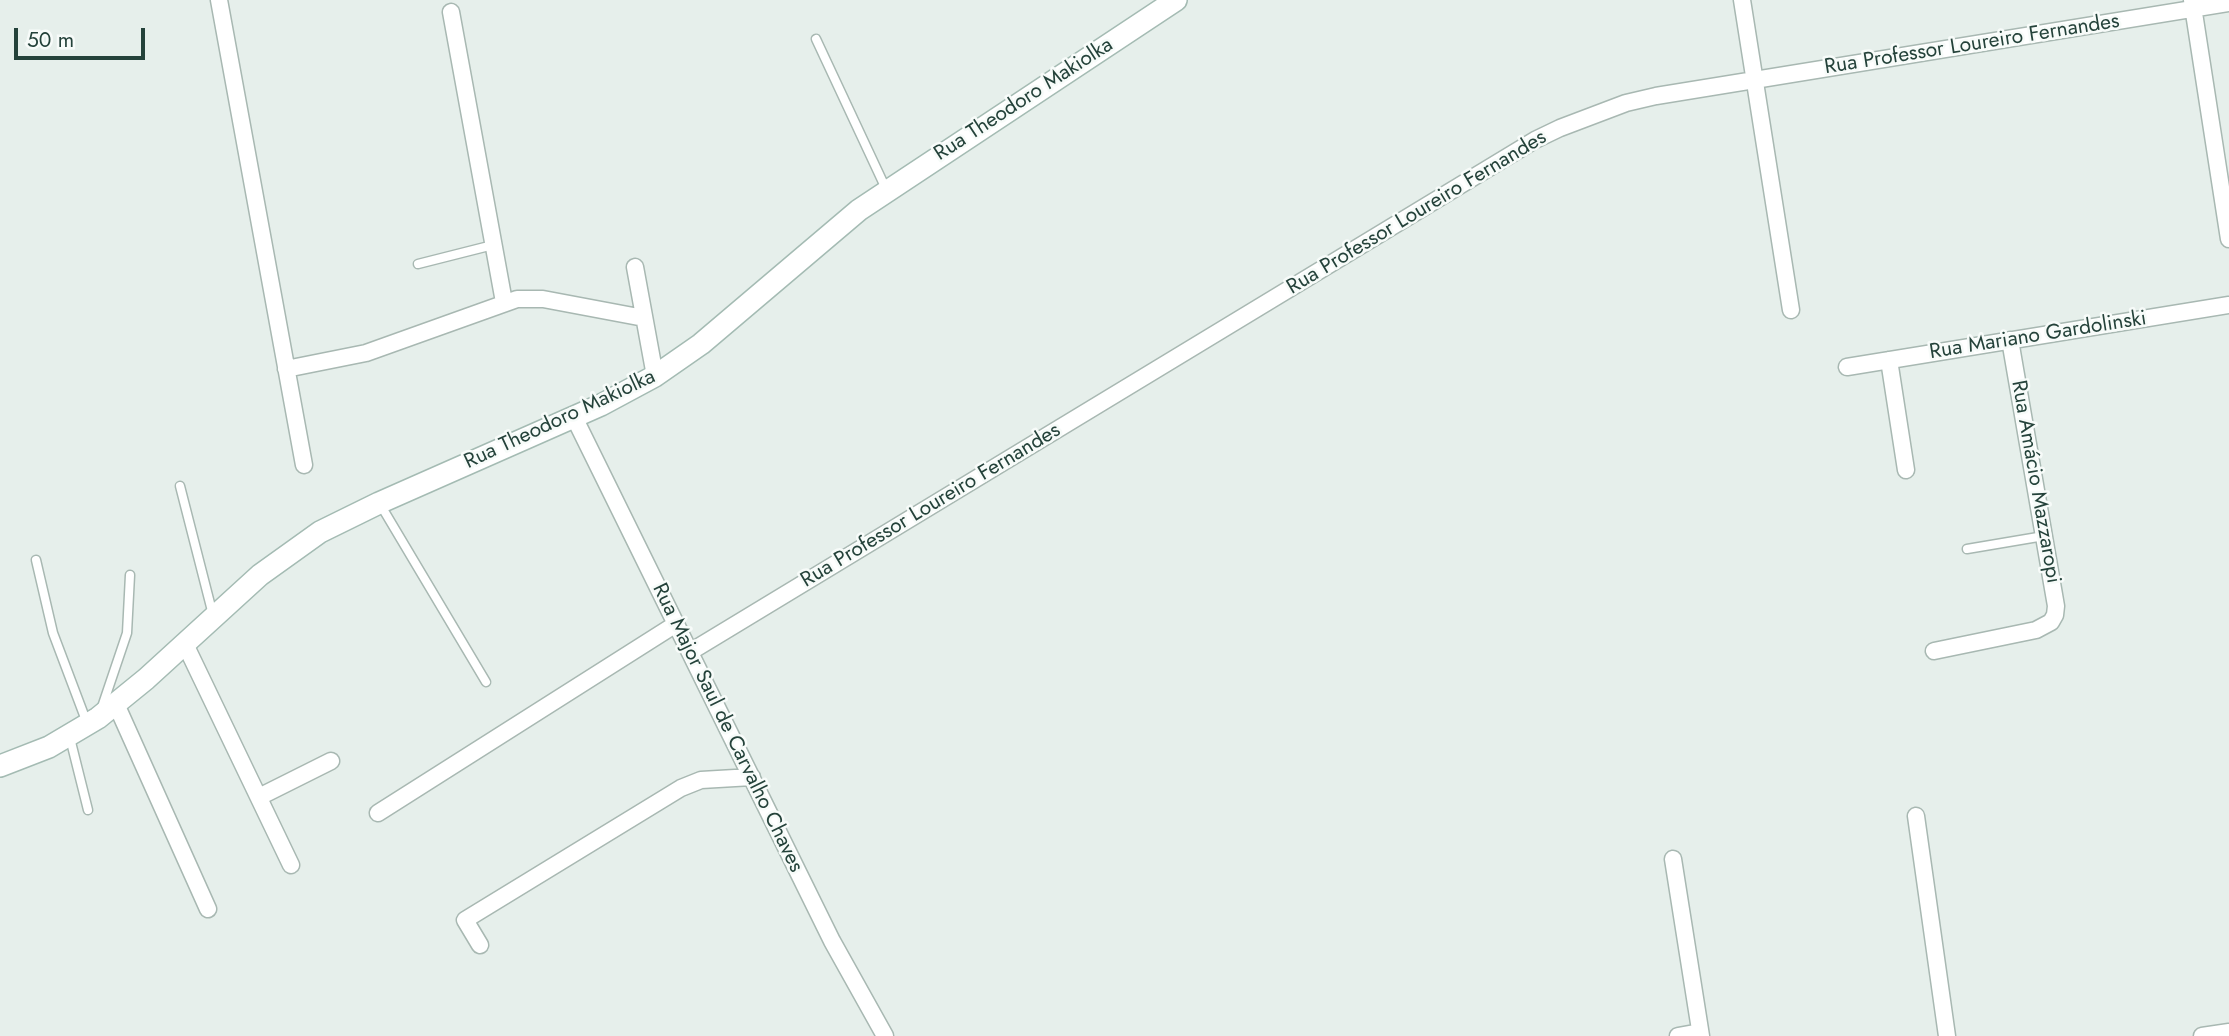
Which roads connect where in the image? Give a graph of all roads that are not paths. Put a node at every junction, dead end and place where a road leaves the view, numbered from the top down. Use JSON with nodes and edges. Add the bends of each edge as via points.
{"nodes":[{"id":1,"x":219,"y":0,"type":"edge"},
{"id":2,"x":1176,"y":0,"type":"edge"},
{"id":3,"x":1742,"y":0,"type":"edge"},
{"id":4,"x":2229,"y":3,"type":"edge"},
{"id":5,"x":2193,"y":4,"type":"edge"},
{"id":6,"x":452,"y":12,"type":"dead end"},
{"id":7,"x":816,"y":39,"type":"dead end"},
{"id":8,"x":1754,"y":80,"type":"junction"},
{"id":9,"x":887,"y":191,"type":"junction"},
{"id":10,"x":2229,"y":239,"type":"edge"},
{"id":11,"x":494,"y":245,"type":"junction"},
{"id":12,"x":418,"y":264,"type":"dead end"},
{"id":13,"x":635,"y":267,"type":"dead end"},
{"id":14,"x":504,"y":302,"type":"junction"},
{"id":15,"x":2229,"y":305,"type":"edge"},
{"id":16,"x":1791,"y":310,"type":"dead end"},
{"id":17,"x":644,"y":318,"type":"junction"},
{"id":18,"x":2010,"y":340,"type":"junction"},
{"id":19,"x":1889,"y":360,"type":"junction"},
{"id":20,"x":1847,"y":367,"type":"dead end"},
{"id":21,"x":286,"y":369,"type":"junction"},
{"id":22,"x":655,"y":376,"type":"junction"},
{"id":23,"x":574,"y":417,"type":"junction"},
{"id":24,"x":304,"y":465,"type":"dead end"},
{"id":25,"x":1906,"y":470,"type":"dead end"},
{"id":26,"x":180,"y":486,"type":"dead end"},
{"id":27,"x":379,"y":503,"type":"junction"},
{"id":28,"x":2044,"y":536,"type":"junction"},
{"id":29,"x":1968,"y":549,"type":"dead end"},
{"id":30,"x":36,"y":560,"type":"dead end"},
{"id":31,"x":131,"y":575,"type":"dead end"},
{"id":32,"x":214,"y":617,"type":"junction"},
{"id":33,"x":676,"y":624,"type":"junction"},
{"id":34,"x":185,"y":644,"type":"junction"},
{"id":35,"x":1934,"y":651,"type":"dead end"},
{"id":36,"x":690,"y":652,"type":"junction"},
{"id":37,"x":486,"y":682,"type":"dead end"},
{"id":38,"x":116,"y":704,"type":"junction"},
{"id":39,"x":85,"y":726,"type":"junction"},
{"id":40,"x":331,"y":761,"type":"dead end"},
{"id":41,"x":0,"y":766,"type":"edge"},
{"id":42,"x":752,"y":777,"type":"junction"},
{"id":43,"x":259,"y":797,"type":"junction"},
{"id":44,"x":88,"y":810,"type":"dead end"},
{"id":45,"x":378,"y":813,"type":"dead end"},
{"id":46,"x":1916,"y":816,"type":"dead end"},
{"id":47,"x":1673,"y":859,"type":"dead end"},
{"id":48,"x":291,"y":865,"type":"dead end"},
{"id":49,"x":208,"y":909,"type":"dead end"},
{"id":50,"x":480,"y":945,"type":"dead end"},
{"id":51,"x":2229,"y":1032,"type":"edge"},
{"id":52,"x":1700,"y":1034,"type":"edge"},
{"id":53,"x":885,"y":1036,"type":"edge"},
{"id":54,"x":1678,"y":1036,"type":"edge"},
{"id":55,"x":1947,"y":1036,"type":"edge"},
{"id":56,"x":2202,"y":1036,"type":"edge"}],
"edges":[{"from":1,"to":21,"type":"street"},
{"from":2,"to":9,"type":"main road","name":"Rua Theodoro Makiolka"},
{"from":3,"to":8,"type":"street"},
{"from":4,"to":5,"type":"street","name":"Rua Professor Loureiro Fernandes"},
{"from":5,"to":8,"type":"street","name":"Rua Professor Loureiro Fernandes"},
{"from":5,"to":10,"type":"street"},
{"from":6,"to":11,"type":"street"},
{"from":7,"to":9,"type":"lane"},
{"from":8,"to":16,"type":"street"},
{"from":8,"to":36,"type":"street","name":"Rua Professor Loureiro Fernandes","via":[[1626,103],[1535,141]]},
{"from":9,"to":22,"type":"main road","name":"Rua Theodoro Makiolka","via":[[837,227],[701,344]]},
{"from":11,"to":12,"type":"lane"},
{"from":11,"to":14,"type":"street"},
{"from":13,"to":17,"type":"street"},
{"from":14,"to":17,"type":"street","via":[[543,299]]},
{"from":14,"to":21,"type":"street","via":[[366,353]]},
{"from":15,"to":18,"type":"street","name":"Rua Mariano Gardolinski"},
{"from":17,"to":22,"type":"street"},
{"from":18,"to":19,"type":"street","name":"Rua Mariano Gardolinski"},
{"from":18,"to":28,"type":"street","name":"Rua Amácio Mazzaropi"},
{"from":19,"to":20,"type":"street","name":"Rua Mariano Gardolinski"},
{"from":19,"to":25,"type":"street"},
{"from":21,"to":24,"type":"street"},
{"from":22,"to":23,"type":"main road","name":"Rua Theodoro Makiolka"},
{"from":23,"to":27,"type":"main road","name":"Rua Theodoro Makiolka"},
{"from":23,"to":33,"type":"street","name":"Rua Major Saul de Carvalho Chaves"},
{"from":26,"to":32,"type":"lane"},
{"from":27,"to":32,"type":"main road","name":"Rua Theodoro Makiolka","via":[[298,545]]},
{"from":27,"to":37,"type":"lane"},
{"from":28,"to":29,"type":"lane"},
{"from":28,"to":35,"type":"street","name":"Rua Amácio Mazzaropi","via":[[2056,606],[2051,622],[2036,630]]},
{"from":30,"to":39,"type":"lane","via":[[53,633]]},
{"from":31,"to":39,"type":"lane","via":[[127,633]]},
{"from":32,"to":34,"type":"main road","name":"Rua Theodoro Makiolka"},
{"from":33,"to":36,"type":"street","name":"Rua Major Saul de Carvalho Chaves"},
{"from":33,"to":45,"type":"street"},
{"from":34,"to":38,"type":"main road","name":"Rua Theodoro Makiolka"},
{"from":34,"to":43,"type":"street"},
{"from":36,"to":42,"type":"street","name":"Rua Major Saul de Carvalho Chaves"},
{"from":38,"to":39,"type":"main road","name":"Rua Theodoro Makiolka"},
{"from":38,"to":49,"type":"street"},
{"from":39,"to":41,"type":"main road","name":"Rua Theodoro Makiolka","via":[[49,747]]},
{"from":39,"to":44,"type":"lane"},
{"from":40,"to":43,"type":"street"},
{"from":42,"to":50,"type":"street","via":[[701,780],[681,788],[466,920]]},
{"from":42,"to":53,"type":"street","name":"Rua Major Saul de Carvalho Chaves","via":[[832,941]]},
{"from":43,"to":48,"type":"street"},
{"from":46,"to":55,"type":"street"},
{"from":47,"to":52,"type":"street"},
{"from":51,"to":56,"type":"street"},
{"from":52,"to":54,"type":"street"}]}
